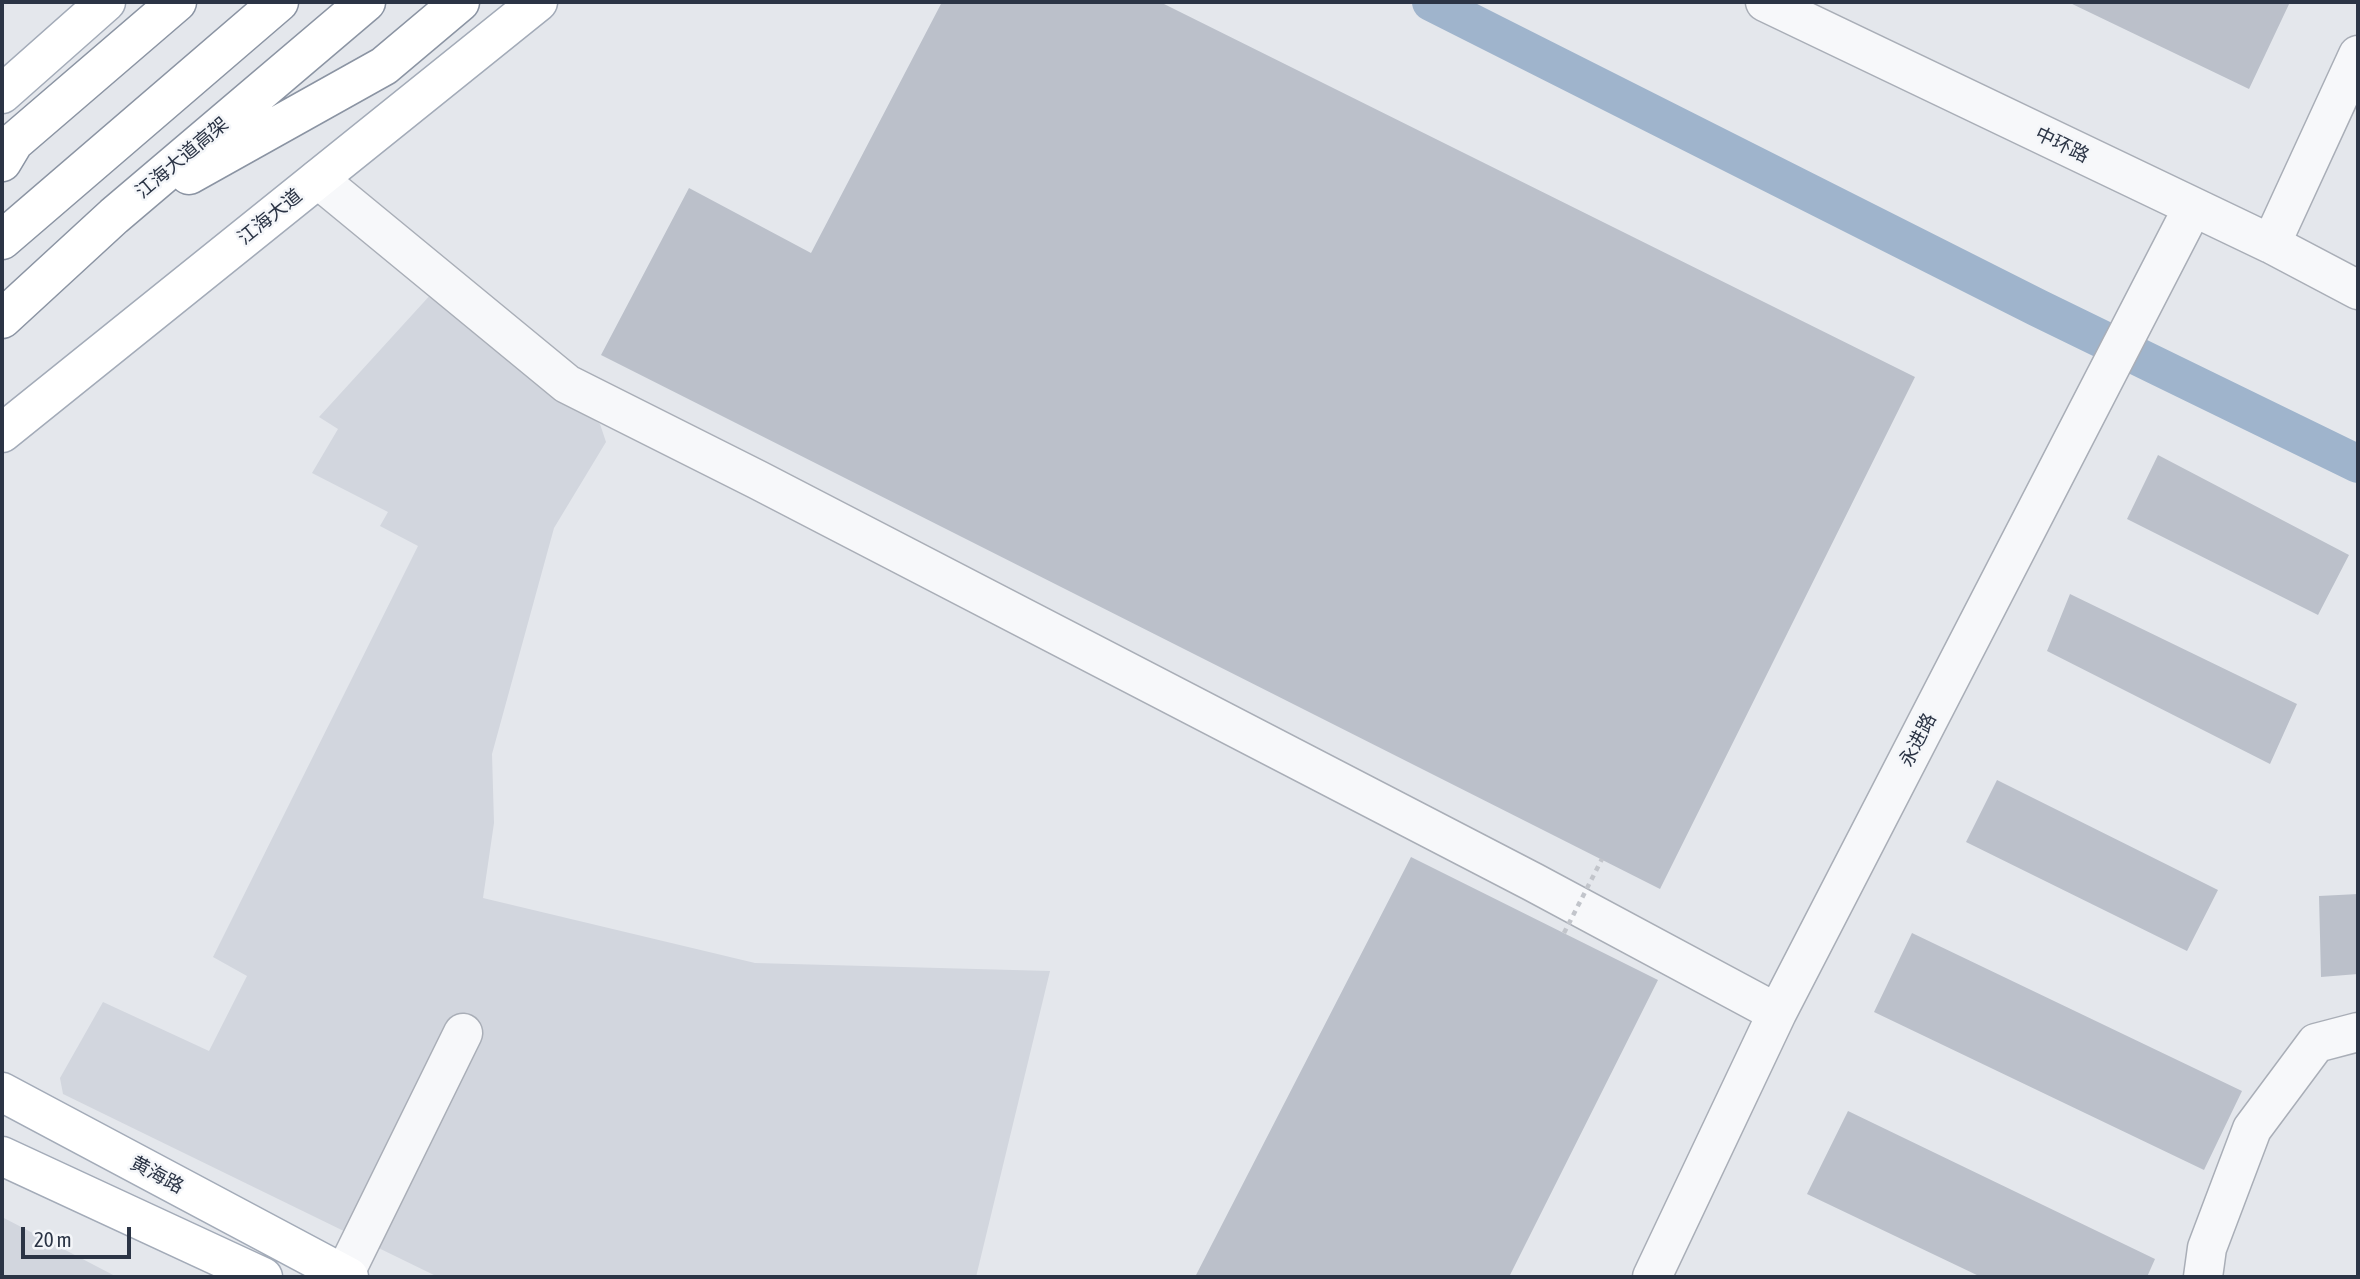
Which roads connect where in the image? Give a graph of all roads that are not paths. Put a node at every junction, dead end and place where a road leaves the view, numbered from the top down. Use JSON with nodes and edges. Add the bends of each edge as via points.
{"nodes":[{"id":1,"x":106,"y":2,"type":"edge"},
{"id":2,"x":177,"y":2,"type":"edge"},
{"id":3,"x":279,"y":2,"type":"edge"},
{"id":4,"x":366,"y":2,"type":"edge"},
{"id":5,"x":460,"y":2,"type":"edge"},
{"id":6,"x":538,"y":2,"type":"edge"},
{"id":7,"x":1765,"y":2,"type":"edge"},
{"id":8,"x":2358,"y":55,"type":"edge"},
{"id":9,"x":2,"y":94,"type":"edge"},
{"id":10,"x":2,"y":162,"type":"edge"},
{"id":11,"x":318,"y":179,"type":"junction"},
{"id":12,"x":2193,"y":207,"type":"junction"},
{"id":13,"x":114,"y":216,"type":"junction"},
{"id":14,"x":2,"y":240,"type":"edge"},
{"id":15,"x":2271,"y":244,"type":"junction"},
{"id":16,"x":2358,"y":290,"type":"edge"},
{"id":17,"x":2,"y":319,"type":"edge"},
{"id":18,"x":2,"y":433,"type":"edge"},
{"id":19,"x":1777,"y":1013,"type":"junction"},
{"id":20,"x":2358,"y":1032,"type":"edge"},
{"id":21,"x":463,"y":1033,"type":"dead end"},
{"id":22,"x":2,"y":1092,"type":"edge"},
{"id":23,"x":3,"y":1160,"type":"edge"},
{"id":24,"x":345,"y":1276,"type":"edge"},
{"id":25,"x":263,"y":1277,"type":"edge"},
{"id":26,"x":1652,"y":1277,"type":"edge"},
{"id":27,"x":2203,"y":1277,"type":"edge"}],
"edges":[{"from":1,"to":9,"type":"main road"},
{"from":2,"to":10,"type":"main road","via":[[14,142]]},
{"from":3,"to":14,"type":"main road"},
{"from":4,"to":13,"type":"main road","name":"江海大道高架"},
{"from":5,"to":13,"type":"main road","via":[[384,66]]},
{"from":6,"to":11,"type":"main road","name":"江海大道"},
{"from":7,"to":12,"type":"street","name":"中环路"},
{"from":8,"to":15,"type":"street"},
{"from":11,"to":18,"type":"main road","name":"江海大道"},
{"from":11,"to":19,"type":"street","via":[[567,384],[1497,863]]},
{"from":12,"to":15,"type":"street","name":"中环路"},
{"from":12,"to":19,"type":"street","name":"永进路"},
{"from":13,"to":17,"type":"main road","name":"江海大道高架"},
{"from":15,"to":16,"type":"street","name":"中环路"},
{"from":19,"to":26,"type":"street","name":"永进路"},
{"from":20,"to":27,"type":"street","via":[[2316,1043],[2252,1129],[2207,1248]]},
{"from":21,"to":24,"type":"street"},
{"from":22,"to":24,"type":"main road","name":"黄海路"},
{"from":23,"to":25,"type":"main road"}]}
